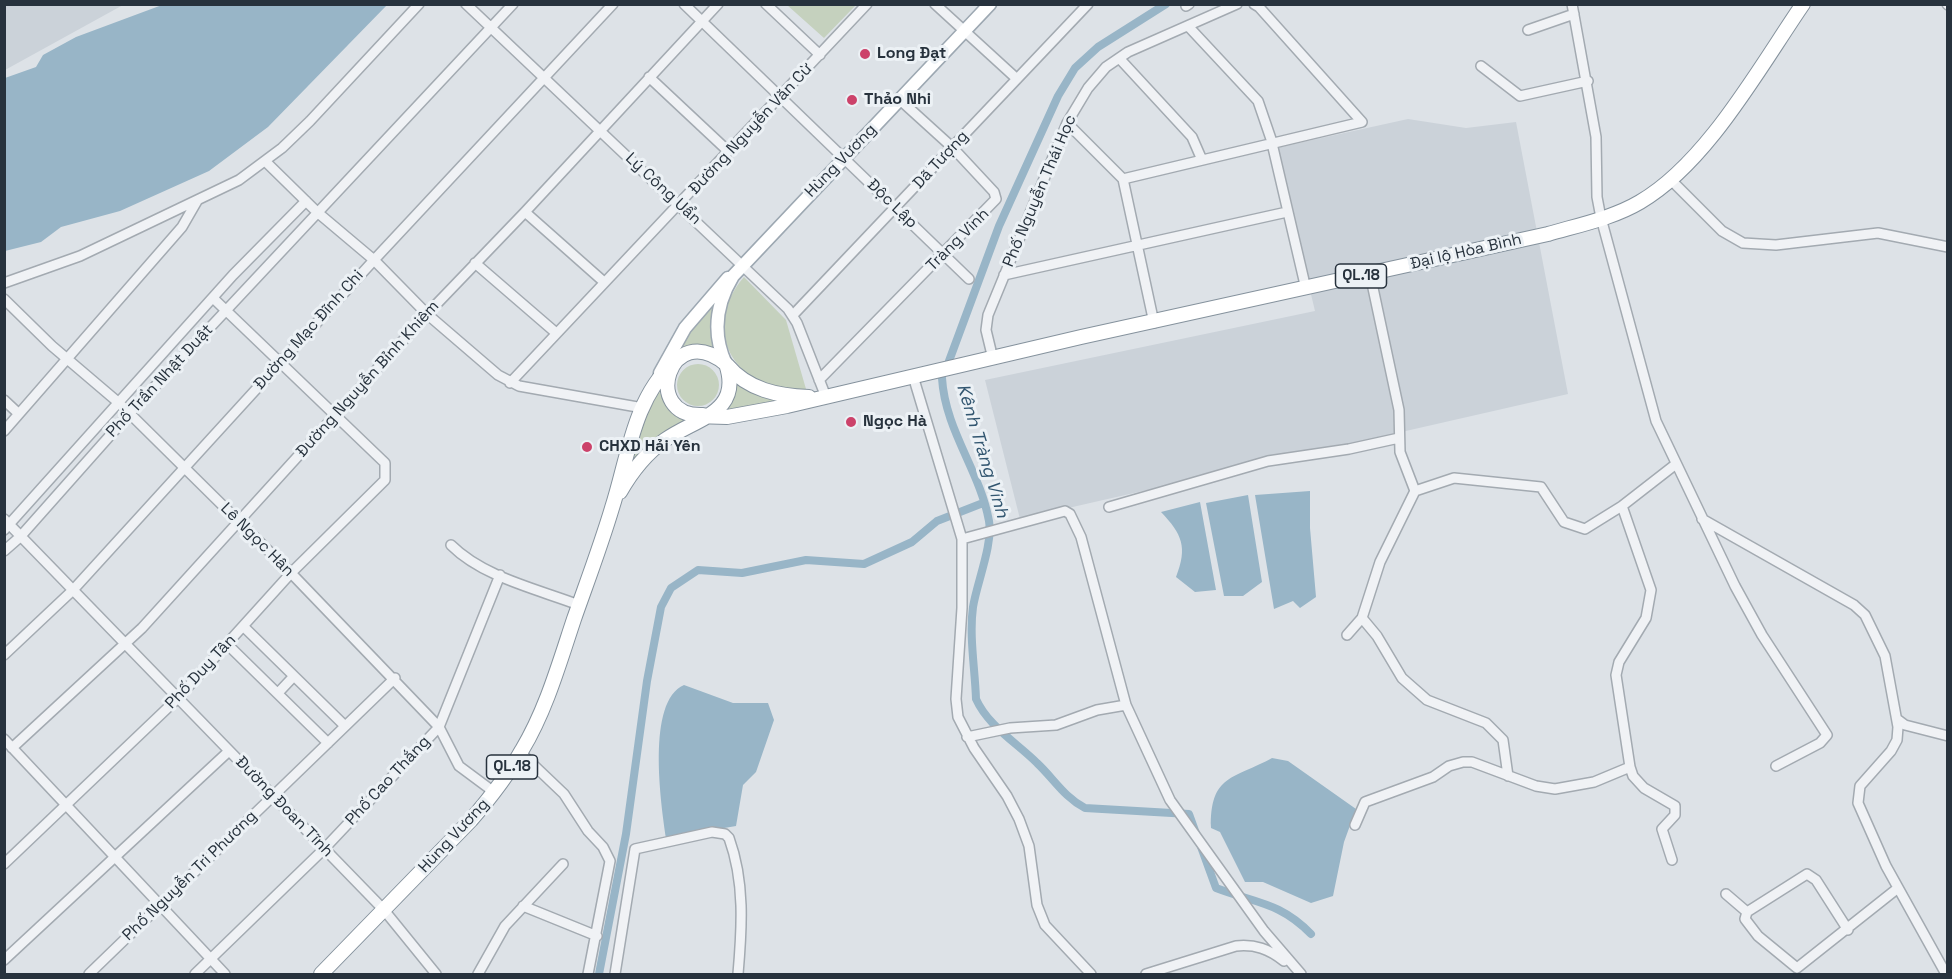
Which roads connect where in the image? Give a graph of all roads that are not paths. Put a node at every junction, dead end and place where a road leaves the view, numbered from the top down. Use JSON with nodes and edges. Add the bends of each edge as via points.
{"nodes":[{"id":1,"x":419,"y":4,"type":"edge"},
{"id":2,"x":466,"y":4,"type":"edge"},
{"id":3,"x":513,"y":4,"type":"edge"},
{"id":4,"x":613,"y":4,"type":"edge"},
{"id":5,"x":684,"y":4,"type":"edge"},
{"id":6,"x":718,"y":4,"type":"edge"},
{"id":7,"x":766,"y":4,"type":"edge"},
{"id":8,"x":867,"y":4,"type":"edge"},
{"id":9,"x":935,"y":4,"type":"edge"},
{"id":10,"x":990,"y":4,"type":"edge"},
{"id":11,"x":1237,"y":4,"type":"edge"},
{"id":12,"x":1254,"y":4,"type":"edge"},
{"id":13,"x":1803,"y":4,"type":"edge"},
{"id":14,"x":1089,"y":5,"type":"edge"},
{"id":15,"x":1573,"y":9,"type":"edge"},
{"id":16,"x":702,"y":21,"type":"junction"},
{"id":17,"x":1188,"y":26,"type":"junction"},
{"id":18,"x":492,"y":27,"type":"junction"},
{"id":19,"x":1528,"y":30,"type":"dead end"},
{"id":20,"x":964,"y":32,"type":"junction"},
{"id":21,"x":820,"y":55,"type":"junction"},
{"id":22,"x":1119,"y":58,"type":"junction"},
{"id":23,"x":1481,"y":66,"type":"dead end"},
{"id":24,"x":546,"y":77,"type":"junction"},
{"id":25,"x":649,"y":77,"type":"junction"},
{"id":26,"x":1017,"y":79,"type":"junction"},
{"id":27,"x":1588,"y":81,"type":"junction"},
{"id":28,"x":780,"y":96,"type":"junction"},
{"id":29,"x":899,"y":99,"type":"junction"},
{"id":30,"x":1067,"y":123,"type":"junction"},
{"id":31,"x":600,"y":130,"type":"junction"},
{"id":32,"x":1272,"y":144,"type":"junction"},
{"id":33,"x":953,"y":148,"type":"junction"},
{"id":34,"x":728,"y":151,"type":"junction"},
{"id":35,"x":844,"y":158,"type":"junction"},
{"id":36,"x":1202,"y":160,"type":"junction"},
{"id":37,"x":265,"y":161,"type":"junction"},
{"id":38,"x":1123,"y":179,"type":"junction"},
{"id":39,"x":1670,"y":179,"type":"junction"},
{"id":40,"x":302,"y":198,"type":"junction"},
{"id":41,"x":198,"y":200,"type":"junction"},
{"id":42,"x":681,"y":205,"type":"junction"},
{"id":43,"x":896,"y":208,"type":"junction"},
{"id":44,"x":317,"y":212,"type":"junction"},
{"id":45,"x":525,"y":212,"type":"junction"},
{"id":46,"x":1287,"y":212,"type":"junction"},
{"id":47,"x":1601,"y":218,"type":"junction"},
{"id":48,"x":1137,"y":246,"type":"junction"},
{"id":49,"x":1947,"y":247,"type":"edge"},
{"id":50,"x":944,"y":254,"type":"junction"},
{"id":51,"x":374,"y":260,"type":"junction"},
{"id":52,"x":475,"y":263,"type":"junction"},
{"id":53,"x":742,"y":265,"type":"junction"},
{"id":54,"x":1370,"y":274,"type":"junction"},
{"id":55,"x":1004,"y":275,"type":"junction"},
{"id":56,"x":969,"y":279,"type":"dead end"},
{"id":57,"x":603,"y":282,"type":"junction"},
{"id":58,"x":4,"y":283,"type":"edge"},
{"id":59,"x":1305,"y":289,"type":"junction"},
{"id":60,"x":213,"y":298,"type":"junction"},
{"id":61,"x":4,"y":299,"type":"edge"},
{"id":62,"x":226,"y":310,"type":"junction"},
{"id":63,"x":427,"y":314,"type":"junction"},
{"id":64,"x":793,"y":315,"type":"junction"},
{"id":65,"x":1154,"y":323,"type":"junction"},
{"id":66,"x":555,"y":332,"type":"junction"},
{"id":67,"x":678,"y":337,"type":"junction"},
{"id":68,"x":993,"y":358,"type":"junction"},
{"id":69,"x":68,"y":359,"type":"junction"},
{"id":70,"x":280,"y":363,"type":"junction"},
{"id":71,"x":726,"y":364,"type":"junction"},
{"id":72,"x":670,"y":368,"type":"junction"},
{"id":73,"x":913,"y":376,"type":"junction"},
{"id":74,"x":819,"y":380,"type":"junction"},
{"id":75,"x":510,"y":383,"type":"junction"},
{"id":76,"x":651,"y":390,"type":"junction"},
{"id":77,"x":826,"y":397,"type":"junction"},
{"id":78,"x":4,"y":400,"type":"edge"},
{"id":79,"x":119,"y":403,"type":"junction"},
{"id":80,"x":643,"y":408,"type":"junction"},
{"id":81,"x":130,"y":413,"type":"junction"},
{"id":82,"x":19,"y":414,"type":"junction"},
{"id":83,"x":335,"y":415,"type":"junction"},
{"id":84,"x":710,"y":415,"type":"junction"},
{"id":85,"x":4,"y":431,"type":"edge"},
{"id":86,"x":674,"y":434,"type":"junction"},
{"id":87,"x":1399,"y":438,"type":"junction"},
{"id":88,"x":1676,"y":464,"type":"junction"},
{"id":89,"x":185,"y":467,"type":"junction"},
{"id":90,"x":1415,"y":491,"type":"junction"},
{"id":91,"x":614,"y":504,"type":"junction"},
{"id":92,"x":1622,"y":506,"type":"junction"},
{"id":93,"x":1109,"y":507,"type":"dead end"},
{"id":94,"x":1702,"y":519,"type":"junction"},
{"id":95,"x":240,"y":523,"type":"junction"},
{"id":96,"x":6,"y":524,"type":"edge"},
{"id":97,"x":21,"y":536,"type":"junction"},
{"id":98,"x":962,"y":539,"type":"junction"},
{"id":99,"x":451,"y":545,"type":"dead end"},
{"id":100,"x":4,"y":551,"type":"edge"},
{"id":101,"x":291,"y":573,"type":"junction"},
{"id":102,"x":500,"y":575,"type":"junction"},
{"id":103,"x":73,"y":590,"type":"junction"},
{"id":104,"x":579,"y":605,"type":"junction"},
{"id":105,"x":1362,"y":618,"type":"junction"},
{"id":106,"x":244,"y":627,"type":"junction"},
{"id":107,"x":1347,"y":635,"type":"dead end"},
{"id":108,"x":126,"y":645,"type":"junction"},
{"id":109,"x":228,"y":645,"type":"junction"},
{"id":110,"x":4,"y":655,"type":"edge"},
{"id":111,"x":294,"y":676,"type":"junction"},
{"id":112,"x":394,"y":678,"type":"junction"},
{"id":113,"x":278,"y":693,"type":"junction"},
{"id":114,"x":178,"y":698,"type":"junction"},
{"id":115,"x":1126,"y":705,"type":"junction"},
{"id":116,"x":1897,"y":719,"type":"junction"},
{"id":117,"x":345,"y":726,"type":"junction"},
{"id":118,"x":439,"y":727,"type":"junction"},
{"id":119,"x":1947,"y":736,"type":"edge"},
{"id":120,"x":967,"y":737,"type":"junction"},
{"id":121,"x":4,"y":739,"type":"edge"},
{"id":122,"x":328,"y":742,"type":"junction"},
{"id":123,"x":12,"y":748,"type":"junction"},
{"id":124,"x":229,"y":751,"type":"junction"},
{"id":125,"x":521,"y":753,"type":"junction"},
{"id":126,"x":1776,"y":766,"type":"dead end"},
{"id":127,"x":1630,"y":767,"type":"junction"},
{"id":128,"x":1508,"y":776,"type":"junction"},
{"id":129,"x":494,"y":792,"type":"junction"},
{"id":130,"x":273,"y":796,"type":"junction"},
{"id":131,"x":66,"y":804,"type":"junction"},
{"id":132,"x":1355,"y":825,"type":"dead end"},
{"id":133,"x":324,"y":849,"type":"junction"},
{"id":134,"x":115,"y":857,"type":"junction"},
{"id":135,"x":1672,"y":860,"type":"dead end"},
{"id":136,"x":4,"y":864,"type":"edge"},
{"id":137,"x":563,"y":864,"type":"dead end"},
{"id":138,"x":1898,"y":888,"type":"junction"},
{"id":139,"x":1726,"y":894,"type":"dead end"},
{"id":140,"x":160,"y":905,"type":"junction"},
{"id":141,"x":523,"y":906,"type":"junction"},
{"id":142,"x":384,"y":910,"type":"junction"},
{"id":143,"x":1747,"y":912,"type":"junction"},
{"id":144,"x":1848,"y":930,"type":"junction"},
{"id":145,"x":597,"y":936,"type":"junction"},
{"id":146,"x":211,"y":959,"type":"junction"},
{"id":147,"x":4,"y":960,"type":"edge"},
{"id":148,"x":1300,"y":973,"type":"edge"},
{"id":149,"x":89,"y":975,"type":"edge"},
{"id":150,"x":195,"y":975,"type":"edge"},
{"id":151,"x":225,"y":975,"type":"edge"},
{"id":152,"x":321,"y":975,"type":"edge"},
{"id":153,"x":436,"y":975,"type":"edge"},
{"id":154,"x":478,"y":975,"type":"edge"},
{"id":155,"x":588,"y":975,"type":"edge"},
{"id":156,"x":615,"y":975,"type":"edge"},
{"id":157,"x":738,"y":975,"type":"edge"},
{"id":158,"x":1091,"y":975,"type":"edge"},
{"id":159,"x":1146,"y":975,"type":"edge"},
{"id":160,"x":1946,"y":975,"type":"edge"}],
"edges":[{"from":1,"to":37,"type":"street","via":[[310,121]]},
{"from":2,"to":18,"type":"street","name":"Lý Công Uẩn"},
{"from":3,"to":18,"type":"street","name":"Phố Trần Nhật Duật"},
{"from":4,"to":24,"type":"street","name":"Đường Mạc Đĩnh Chi"},
{"from":5,"to":16,"type":"street","name":"Độc Lập"},
{"from":6,"to":16,"type":"street","name":"Đường Nguyễn Bỉnh Khiêm"},
{"from":7,"to":21,"type":"street"},
{"from":8,"to":21,"type":"street","name":"Đường Nguyễn Văn Cừ"},
{"from":9,"to":20,"type":"street"},
{"from":10,"to":20,"type":"main road","name":"Hùng Vương"},
{"from":11,"to":17,"type":"street","name":"Phố Nguyễn Thái Học"},
{"from":12,"to":32,"type":"street","via":[[1362,122]]},
{"from":13,"to":39,"type":"highway","name":"Đại lộ Hòa Bình","number":"QL.18","via":[[1719,126]]},
{"from":14,"to":26,"type":"street","name":"Dã Tượng"},
{"from":15,"to":19,"type":"street"},
{"from":15,"to":27,"type":"street"},
{"from":16,"to":25,"type":"street","name":"Đường Nguyễn Bỉnh Khiêm"},
{"from":16,"to":28,"type":"street","name":"Độc Lập"},
{"from":17,"to":22,"type":"street","name":"Phố Nguyễn Thái Học"},
{"from":17,"to":32,"type":"street","via":[[1258,101]]},
{"from":18,"to":24,"type":"street","name":"Lý Công Uẩn"},
{"from":18,"to":44,"type":"street","name":"Phố Trần Nhật Duật"},
{"from":20,"to":26,"type":"street"},
{"from":20,"to":29,"type":"main road","name":"Hùng Vương"},
{"from":21,"to":28,"type":"street","name":"Đường Nguyễn Văn Cừ"},
{"from":22,"to":30,"type":"street","name":"Phố Nguyễn Thái Học","via":[[1088,88]]},
{"from":22,"to":36,"type":"street","via":[[1192,137]]},
{"from":23,"to":27,"type":"street","via":[[1520,96]]},
{"from":24,"to":31,"type":"street","name":"Lý Công Uẩn"},
{"from":24,"to":51,"type":"street","name":"Đường Mạc Đĩnh Chi"},
{"from":25,"to":31,"type":"street","name":"Đường Nguyễn Bỉnh Khiêm"},
{"from":25,"to":34,"type":"street"},
{"from":26,"to":33,"type":"street","name":"Dã Tượng"},
{"from":27,"to":47,"type":"street"},
{"from":28,"to":34,"type":"street","name":"Đường Nguyễn Văn Cừ"},
{"from":28,"to":35,"type":"street","name":"Độc Lập"},
{"from":29,"to":33,"type":"street","name":"Tràng Vinh"},
{"from":29,"to":35,"type":"main road","name":"Hùng Vương"},
{"from":30,"to":38,"type":"street"},
{"from":30,"to":55,"type":"street","name":"Phố Nguyễn Thái Học"},
{"from":31,"to":42,"type":"street","name":"Lý Công Uẩn"},
{"from":31,"to":45,"type":"street","name":"Đường Nguyễn Bỉnh Khiêm"},
{"from":32,"to":36,"type":"street"},
{"from":32,"to":46,"type":"street"},
{"from":33,"to":43,"type":"street","name":"Dã Tượng"},
{"from":33,"to":50,"type":"street","name":"Tràng Vinh","via":[[994,192],[996,200]]},
{"from":34,"to":42,"type":"street","name":"Đường Nguyễn Văn Cừ"},
{"from":35,"to":43,"type":"street","name":"Độc Lập"},
{"from":35,"to":53,"type":"main road","name":"Hùng Vương"},
{"from":36,"to":38,"type":"street"},
{"from":37,"to":40,"type":"street"},
{"from":37,"to":41,"type":"street","via":[[239,180]]},
{"from":38,"to":48,"type":"street"},
{"from":39,"to":47,"type":"highway","name":"Đại lộ Hòa Bình","number":"QL.18","via":[[1640,202]]},
{"from":39,"to":49,"type":"street","via":[[1722,231],[1743,243],[1776,245],[1878,233]]},
{"from":40,"to":44,"type":"street"},
{"from":40,"to":60,"type":"street","name":"Phố Trần Nhật Duật"},
{"from":41,"to":58,"type":"street","via":[[80,256]]},
{"from":41,"to":69,"type":"street","via":[[182,227]]},
{"from":42,"to":53,"type":"street","name":"Lý Công Uẩn"},
{"from":42,"to":57,"type":"street","name":"Đường Nguyễn Văn Cừ"},
{"from":43,"to":50,"type":"street","name":"Độc Lập"},
{"from":43,"to":64,"type":"street","name":"Dã Tượng"},
{"from":44,"to":51,"type":"street"},
{"from":44,"to":62,"type":"street","name":"Phố Trần Nhật Duật"},
{"from":45,"to":52,"type":"street","name":"Đường Nguyễn Bỉnh Khiêm"},
{"from":45,"to":57,"type":"street"},
{"from":46,"to":48,"type":"street"},
{"from":46,"to":59,"type":"street"},
{"from":47,"to":54,"type":"highway","name":"Đại lộ Hòa Bình","number":"QL.18","via":[[1548,234]]},
{"from":47,"to":88,"type":"street","via":[[1651,408]]},
{"from":48,"to":55,"type":"street"},
{"from":48,"to":65,"type":"street"},
{"from":50,"to":56,"type":"street","name":"Độc Lập"},
{"from":50,"to":74,"type":"street","name":"Tràng Vinh"},
{"from":51,"to":63,"type":"street"},
{"from":51,"to":70,"type":"street","name":"Đường Mạc Đĩnh Chi"},
{"from":52,"to":63,"type":"street","name":"Đường Nguyễn Bỉnh Khiêm"},
{"from":52,"to":66,"type":"street"},
{"from":53,"to":64,"type":"street","name":"Lý Công Uẩn"},
{"from":53,"to":67,"type":"main road","via":[[709,297]]},
{"from":53,"to":71,"type":"main road","via":[[726,287],[718,312],[718,339]]},
{"from":54,"to":59,"type":"highway","name":"Đại lộ Hòa Bình","number":"QL.18"},
{"from":54,"to":87,"type":"street","via":[[1399,410]]},
{"from":55,"to":68,"type":"street","name":"Phố Nguyễn Thái Học","via":[[986,330]]},
{"from":57,"to":66,"type":"street","name":"Đường Nguyễn Văn Cừ"},
{"from":59,"to":65,"type":"highway","name":"Đại lộ Hòa Bình","number":"QL.18"},
{"from":60,"to":62,"type":"street"},
{"from":60,"to":79,"type":"street","name":"Phố Trần Nhật Duật"},
{"from":61,"to":69,"type":"street","name":"Lê Ngọc Hân"},
{"from":62,"to":70,"type":"street"},
{"from":62,"to":81,"type":"street","name":"Phố Trần Nhật Duật"},
{"from":63,"to":75,"type":"street"},
{"from":63,"to":83,"type":"street","name":"Đường Nguyễn Bỉnh Khiêm"},
{"from":64,"to":74,"type":"street","name":"Lý Công Uẩn"},
{"from":65,"to":68,"type":"highway","name":"Đại lộ Hòa Bình","number":"QL.18"},
{"from":66,"to":75,"type":"street","name":"Đường Nguyễn Văn Cừ"},
{"from":67,"to":72,"type":"main road"},
{"from":67,"to":76,"type":"main road"},
{"from":68,"to":73,"type":"highway","name":"Đại lộ Hòa Bình","number":"QL.18"},
{"from":69,"to":79,"type":"street","name":"Lê Ngọc Hân"},
{"from":69,"to":82,"type":"street"},
{"from":70,"to":83,"type":"street"},
{"from":70,"to":89,"type":"street","name":"Đường Mạc Đĩnh Chi"},
{"from":71,"to":72,"type":"highway","via":[[699,351],[690,352]]},
{"from":71,"to":77,"type":"highway","via":[[749,384],[766,391]]},
{"from":71,"to":84,"type":"highway","via":[[729,395]]},
{"from":72,"to":76,"type":"highway"},
{"from":72,"to":84,"type":"highway","via":[[669,396],[675,406]]},
{"from":73,"to":77,"type":"highway","name":"Đại lộ Hòa Bình","number":"QL.18"},
{"from":73,"to":98,"type":"street"},
{"from":74,"to":77,"type":"street","name":"Lý Công Uẩn"},
{"from":75,"to":80,"type":"street"},
{"from":76,"to":80,"type":"highway"},
{"from":77,"to":84,"type":"highway"},
{"from":78,"to":82,"type":"street"},
{"from":79,"to":81,"type":"street","name":"Lê Ngọc Hân"},
{"from":79,"to":96,"type":"street","name":"Phố Trần Nhật Duật"},
{"from":80,"to":91,"type":"highway"},
{"from":81,"to":89,"type":"street","name":"Lê Ngọc Hân"},
{"from":81,"to":97,"type":"street","name":"Phố Trần Nhật Duật"},
{"from":82,"to":85,"type":"street"},
{"from":83,"to":95,"type":"street","name":"Đường Nguyễn Bỉnh Khiêm"},
{"from":83,"to":101,"type":"street","name":"Phố Duy Tân","via":[[385,463],[385,480]]},
{"from":84,"to":86,"type":"highway"},
{"from":84,"to":86,"type":"highway"},
{"from":86,"to":91,"type":"highway","via":[[640,462]]},
{"from":87,"to":90,"type":"street","via":[[1400,452]]},
{"from":87,"to":93,"type":"street","via":[[1268,461]]},
{"from":88,"to":92,"type":"street"},
{"from":88,"to":94,"type":"street"},
{"from":89,"to":95,"type":"street","name":"Lê Ngọc Hân"},
{"from":89,"to":103,"type":"street","name":"Đường Mạc Đĩnh Chi"},
{"from":90,"to":92,"type":"street","via":[[1454,478],[1541,487],[1564,522],[1585,529]]},
{"from":90,"to":105,"type":"street","via":[[1380,562]]},
{"from":91,"to":104,"type":"highway","name":"Hùng Vương","number":"QL.18"},
{"from":92,"to":127,"type":"street","via":[[1651,590],[1646,618],[1618,662],[1616,675]]},
{"from":94,"to":116,"type":"street","via":[[1838,594],[1865,615],[1889,668]]},
{"from":94,"to":126,"type":"street","via":[[1762,635],[1827,735],[1820,743]]},
{"from":95,"to":101,"type":"street","name":"Lê Ngọc Hân"},
{"from":95,"to":108,"type":"street","name":"Đường Nguyễn Bỉnh Khiêm"},
{"from":96,"to":97,"type":"street","name":"Đường Đoan Tĩnh"},
{"from":97,"to":100,"type":"street","name":"Phố Trần Nhật Duật"},
{"from":97,"to":103,"type":"street","name":"Đường Đoan Tĩnh"},
{"from":98,"to":115,"type":"street","via":[[1065,511],[1070,514],[1082,537]]},
{"from":98,"to":120,"type":"street","via":[[956,699],[958,717]]},
{"from":99,"to":102,"type":"street","via":[[473,562]]},
{"from":101,"to":106,"type":"street","name":"Phố Duy Tân"},
{"from":101,"to":112,"type":"street","name":"Lê Ngọc Hân"},
{"from":102,"to":104,"type":"street"},
{"from":102,"to":118,"type":"street","name":"Phố Cao Thắng"},
{"from":103,"to":108,"type":"street","name":"Đường Đoan Tĩnh"},
{"from":103,"to":110,"type":"street","name":"Đường Mạc Đĩnh Chi"},
{"from":104,"to":125,"type":"highway","name":"Hùng Vương","number":"QL.18","via":[[537,722]]},
{"from":105,"to":107,"type":"street"},
{"from":105,"to":128,"type":"street","via":[[1402,678],[1427,700],[1486,723],[1503,740]]},
{"from":106,"to":109,"type":"street","name":"Phố Duy Tân"},
{"from":106,"to":111,"type":"street"},
{"from":108,"to":114,"type":"street","name":"Đường Đoan Tĩnh"},
{"from":108,"to":123,"type":"street","name":"Đường Nguyễn Bỉnh Khiêm"},
{"from":109,"to":113,"type":"street"},
{"from":109,"to":114,"type":"street","name":"Phố Duy Tân"},
{"from":111,"to":113,"type":"street"},
{"from":111,"to":117,"type":"street"},
{"from":112,"to":117,"type":"street","name":"Phố Nguyễn Tri Phương"},
{"from":112,"to":118,"type":"street","name":"Lê Ngọc Hân"},
{"from":113,"to":122,"type":"street"},
{"from":114,"to":124,"type":"street","name":"Đường Đoan Tĩnh"},
{"from":114,"to":131,"type":"street","name":"Phố Duy Tân"},
{"from":115,"to":120,"type":"street","via":[[1056,725],[1010,728]]},
{"from":115,"to":148,"type":"street","via":[[1170,800],[1255,919]]},
{"from":116,"to":119,"type":"street","via":[[1905,725]]},
{"from":116,"to":138,"type":"street","via":[[1895,745],[1860,786],[1857,797],[1869,831]]},
{"from":117,"to":122,"type":"street","name":"Phố Nguyễn Tri Phương"},
{"from":118,"to":129,"type":"street","name":"Lê Ngọc Hân","via":[[459,766]]},
{"from":118,"to":133,"type":"street","name":"Phố Cao Thắng"},
{"from":120,"to":158,"type":"street","via":[[1019,819],[1029,846],[1037,904],[1045,925]]},
{"from":121,"to":123,"type":"street"},
{"from":122,"to":130,"type":"street","name":"Phố Nguyễn Tri Phương"},
{"from":123,"to":131,"type":"street"},
{"from":124,"to":130,"type":"street","name":"Đường Đoan Tĩnh"},
{"from":124,"to":134,"type":"street"},
{"from":125,"to":129,"type":"highway","name":"Hùng Vương","number":"QL.18"},
{"from":125,"to":145,"type":"street","via":[[564,794],[607,853],[610,861]]},
{"from":127,"to":128,"type":"street","via":[[1565,789],[1536,786]]},
{"from":127,"to":135,"type":"street","via":[[1644,788],[1675,806],[1675,815],[1662,829]]},
{"from":128,"to":132,"type":"street","via":[[1472,762],[1454,763],[1432,777],[1365,802]]},
{"from":129,"to":142,"type":"highway","name":"Hùng Vương","number":"QL.18"},
{"from":130,"to":133,"type":"street","name":"Đường Đoan Tĩnh"},
{"from":130,"to":140,"type":"street","name":"Phố Nguyễn Tri Phương"},
{"from":131,"to":134,"type":"street"},
{"from":131,"to":136,"type":"street","name":"Phố Duy Tân"},
{"from":133,"to":142,"type":"street","name":"Đường Đoan Tĩnh"},
{"from":133,"to":146,"type":"street","name":"Phố Cao Thắng"},
{"from":134,"to":140,"type":"street"},
{"from":134,"to":147,"type":"street"},
{"from":137,"to":141,"type":"street"},
{"from":138,"to":144,"type":"street"},
{"from":138,"to":160,"type":"street"},
{"from":139,"to":143,"type":"street"},
{"from":140,"to":146,"type":"street"},
{"from":140,"to":149,"type":"street","name":"Phố Nguyễn Tri Phương"},
{"from":141,"to":145,"type":"street"},
{"from":141,"to":154,"type":"street","via":[[499,934]]},
{"from":142,"to":152,"type":"highway","name":"Hùng Vương","number":"QL.18"},
{"from":142,"to":153,"type":"street","name":"Đường Đoan Tĩnh"},
{"from":143,"to":144,"type":"street","via":[[1807,874],[1816,880]]},
{"from":143,"to":144,"type":"street","via":[[1745,918],[1754,931],[1795,968]]},
{"from":145,"to":155,"type":"street"},
{"from":146,"to":150,"type":"street","name":"Phố Cao Thắng"},
{"from":146,"to":151,"type":"street"},
{"from":148,"to":159,"type":"street","via":[[1251,945],[1236,946]]},
{"from":156,"to":157,"type":"street","via":[[635,849],[712,832],[729,838],[739,874]]}]}
